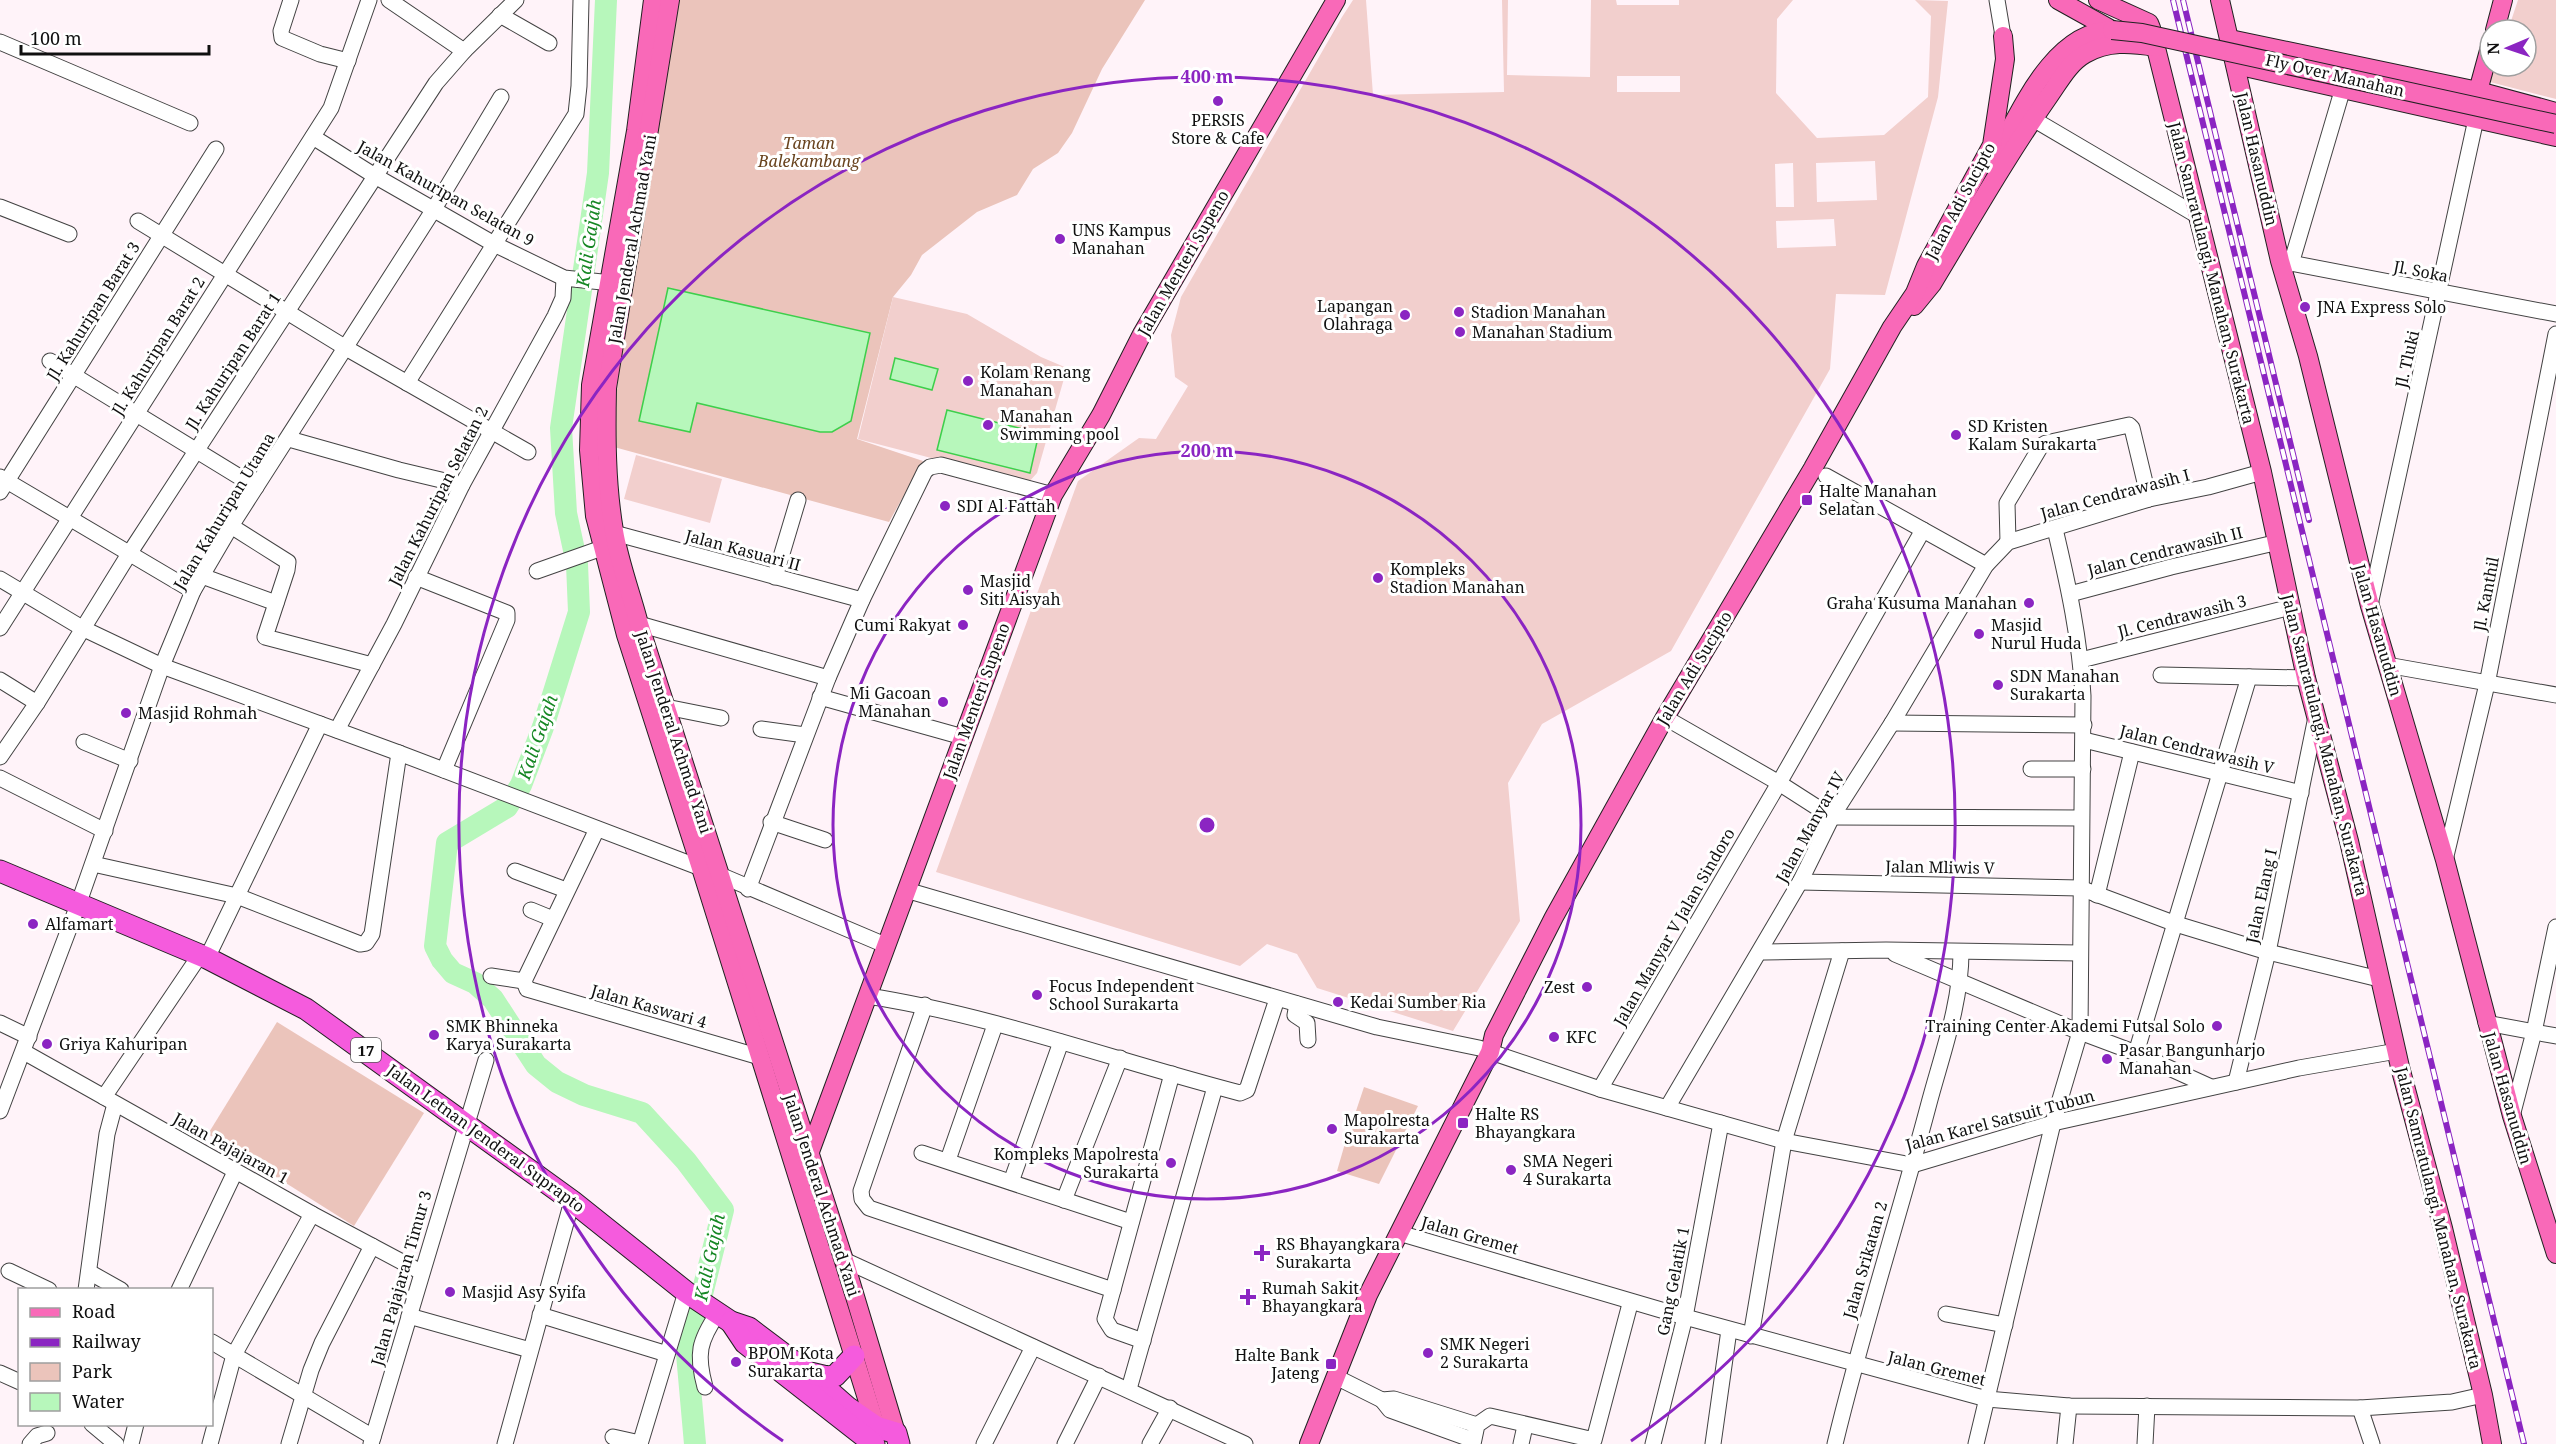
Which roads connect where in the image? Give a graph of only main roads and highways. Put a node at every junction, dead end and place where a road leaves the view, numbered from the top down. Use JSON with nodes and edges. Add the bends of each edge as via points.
{"nodes":[{"id":1,"x":653,"y":0,"type":"edge"},
{"id":2,"x":670,"y":0,"type":"edge"},
{"id":3,"x":1336,"y":0,"type":"edge"},
{"id":4,"x":2058,"y":0,"type":"edge"},
{"id":5,"x":2098,"y":0,"type":"edge"},
{"id":6,"x":2220,"y":0,"type":"edge"},
{"id":7,"x":2503,"y":0,"type":"edge"},
{"id":8,"x":2498,"y":18,"type":"edge"},
{"id":9,"x":2112,"y":30,"type":"junction"},
{"id":10,"x":2003,"y":36,"type":"road end"},
{"id":11,"x":2230,"y":39,"type":"junction"},
{"id":12,"x":2156,"y":47,"type":"junction"},
{"id":13,"x":2236,"y":65,"type":"junction"},
{"id":14,"x":2482,"y":78,"type":"edge"},
{"id":15,"x":2478,"y":91,"type":"junction"},
{"id":16,"x":2556,"y":112,"type":"edge"},
{"id":17,"x":2556,"y":124,"type":"edge"},
{"id":18,"x":2556,"y":137,"type":"edge"},
{"id":19,"x":610,"y":282,"type":"junction"},
{"id":20,"x":1919,"y":292,"type":"junction"},
{"id":21,"x":0,"y":871,"type":"edge"},
{"id":22,"x":1484,"y":1050,"type":"junction"},
{"id":23,"x":809,"y":1155,"type":"junction"},
{"id":24,"x":796,"y":1169,"type":"junction"},
{"id":25,"x":2556,"y":1254,"type":"edge"},
{"id":26,"x":720,"y":1315,"type":"junction"},
{"id":27,"x":854,"y":1356,"type":"junction"},
{"id":28,"x":806,"y":1371,"type":"junction"},
{"id":29,"x":890,"y":1439,"type":"edge"},
{"id":30,"x":1309,"y":1444,"type":"edge"},
{"id":31,"x":2492,"y":1444,"type":"edge"}],
"edges":[{"from":1,"to":19,"type":"main road","name":"Jalan Jenderal Achmad Yani"},
{"from":2,"to":19,"type":"main road","name":"Jalan Jenderal Achmad Yani"},
{"from":3,"to":23,"type":"main road","name":"Jalan Menteri Supeno","via":[[1053,495]]},
{"from":4,"to":9,"type":"main road","name":"Fly Over Manahan"},
{"from":5,"to":12,"type":"main road","name":"Jalan Samratulangi, Manahan, Surakarta","via":[[2149,23]]},
{"from":6,"to":11,"type":"main road","name":"Jalan Hasanuddin"},
{"from":7,"to":8,"type":"main road"},
{"from":9,"to":17,"type":"main road","name":"Fly Over Manahan","bridge":true,"via":[[2142,33]]},
{"from":9,"to":20,"type":"main road","name":"Fly Over Manahan","via":[[2083,36],[2047,69]]},
{"from":10,"to":20,"type":"main road","name":"Jalan Adi Sucipto","via":[[2005,58],[1992,145],[1926,266]]},
{"from":11,"to":13,"type":"main road","name":"Jalan Hasanuddin"},
{"from":11,"to":15,"type":"main road"},
{"from":12,"to":20,"type":"main road","name":"Jalan Adi Sucipto","via":[[2127,42],[2101,47],[2069,68],[2033,119],[1932,284]]},
{"from":12,"to":31,"type":"main road","name":"Jalan Samratulangi, Manahan, Surakarta","via":[[2262,472],[2306,678],[2349,841]]},
{"from":13,"to":18,"type":"main road"},
{"from":13,"to":25,"type":"main road","name":"Jalan Hasanuddin","via":[[2370,606],[2445,860],[2512,1116]]},
{"from":14,"to":15,"type":"main road"},
{"from":15,"to":16,"type":"main road"},
{"from":19,"to":23,"type":"main road","name":"Jalan Jenderal Achmad Yani","via":[[606,433],[614,533],[639,624]]},
{"from":19,"to":24,"type":"main road","name":"Jalan Jenderal Achmad Yani","via":[[591,385],[590,450],[598,550]]},
{"from":20,"to":22,"type":"main road","name":"Jalan Adi Sucipto","via":[[1892,327],[1658,729]]},
{"from":20,"to":22,"type":"main road","name":"Jalan Adi Sucipto","via":[[1671,721],[1557,926],[1501,1039]]},
{"from":21,"to":26,"type":"highway","name":"Jalan Letnan Jenderal Suprapto","number":"17","via":[[203,957],[306,1009],[466,1122]]},
{"from":22,"to":30,"type":"main road","name":"Jalan Adi Sucipto","via":[[1368,1295]]},
{"from":23,"to":24,"type":"main road","name":"Jalan Menteri Supeno"},
{"from":23,"to":29,"type":"main road","name":"Jalan Jenderal Achmad Yani","via":[[844,1260]]},
{"from":24,"to":27,"type":"main road","name":"Jalan Jenderal Achmad Yani"},
{"from":26,"to":28,"type":"highway","name":"Jalan Letnan Jenderal Suprapto","number":"17","via":[[749,1328]]},
{"from":26,"to":29,"type":"highway","name":"Jalan Letnan Jenderal Suprapto","number":"17","via":[[745,1343]]},
{"from":27,"to":28,"type":"highway","number":"17","via":[[835,1376]]},
{"from":27,"to":29,"type":"main road","name":"Jalan Jenderal Achmad Yani"},
{"from":28,"to":29,"type":"highway","name":"Jalan Letnan Jenderal Suprapto","number":"17"}]}
